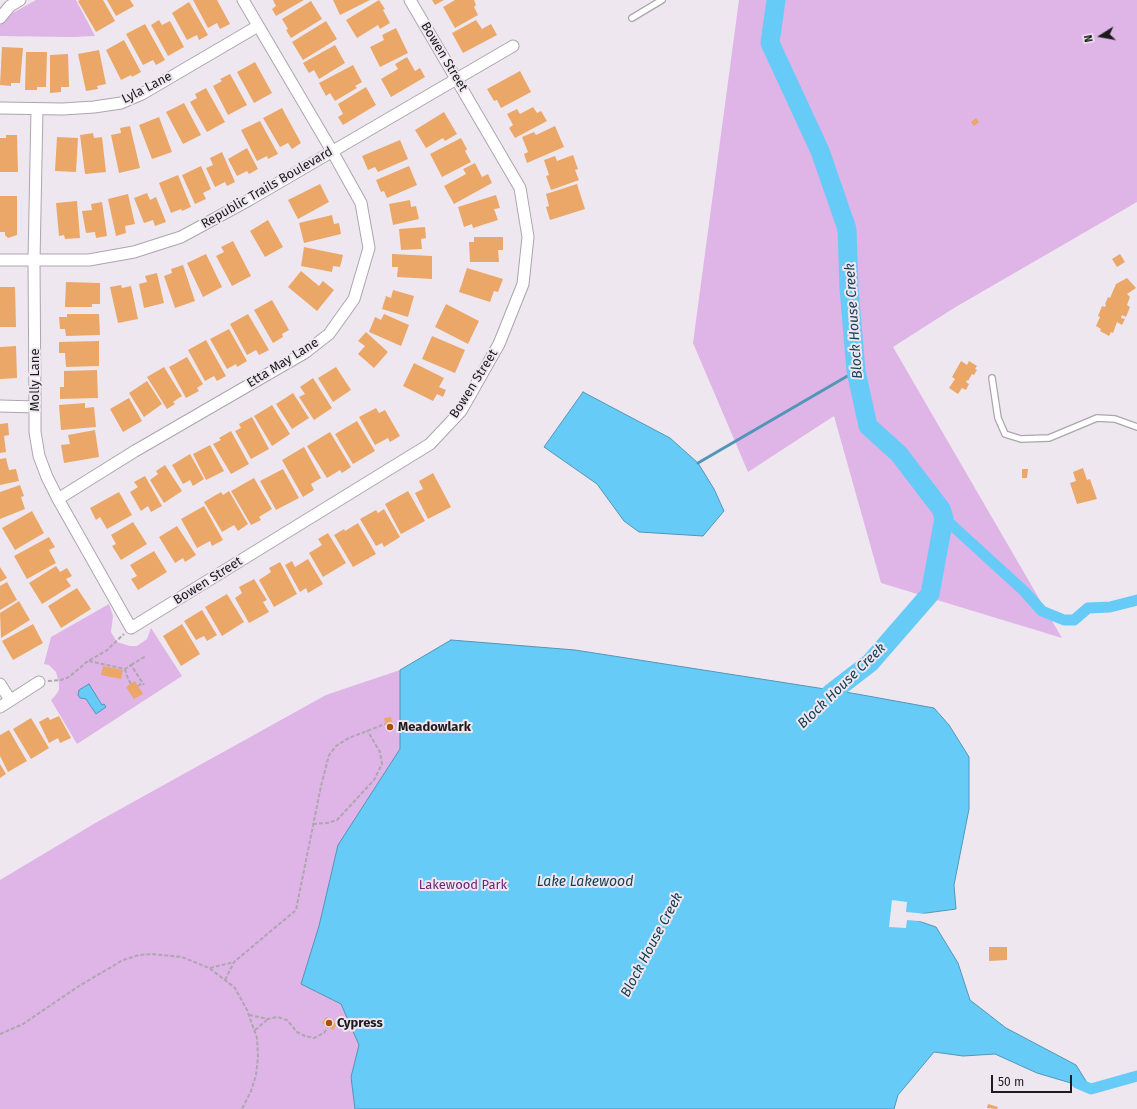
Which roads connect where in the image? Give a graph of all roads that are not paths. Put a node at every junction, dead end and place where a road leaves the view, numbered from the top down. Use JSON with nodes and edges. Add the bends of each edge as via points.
{"nodes":[{"id":1,"x":20,"y":0,"type":"edge"},
{"id":2,"x":243,"y":0,"type":"edge"},
{"id":3,"x":410,"y":0,"type":"edge"},
{"id":4,"x":662,"y":0,"type":"edge"},
{"id":5,"x":0,"y":18,"type":"edge"},
{"id":6,"x":632,"y":18,"type":"dead end"},
{"id":7,"x":258,"y":26,"type":"junction"},
{"id":8,"x":513,"y":46,"type":"dead end"},
{"id":9,"x":457,"y":78,"type":"junction"},
{"id":10,"x":0,"y":108,"type":"edge"},
{"id":11,"x":37,"y":109,"type":"junction"},
{"id":12,"x":332,"y":151,"type":"junction"},
{"id":13,"x":0,"y":260,"type":"edge"},
{"id":14,"x":34,"y":260,"type":"junction"},
{"id":15,"x":992,"y":378,"type":"dead end"},
{"id":16,"x":0,"y":406,"type":"edge"},
{"id":17,"x":35,"y":407,"type":"junction"},
{"id":18,"x":1137,"y":427,"type":"edge"},
{"id":19,"x":58,"y":500,"type":"junction"},
{"id":20,"x":131,"y":628,"type":"joint"},
{"id":21,"x":39,"y":682,"type":"road end"},
{"id":22,"x":0,"y":684,"type":"edge"},
{"id":23,"x":10,"y":700,"type":"junction"},
{"id":24,"x":0,"y":706,"type":"edge"}],
"edges":[{"from":1,"to":5,"type":"street","via":[[10,6]]},
{"from":2,"to":7,"type":"street","name":"Etta May Lane"},
{"from":3,"to":9,"type":"street","name":"Bowen Street"},
{"from":4,"to":6,"type":"lane"},
{"from":7,"to":11,"type":"street","name":"Lyla Lane","via":[[142,94],[121,103],[86,108]]},
{"from":7,"to":12,"type":"street","name":"Etta May Lane"},
{"from":8,"to":9,"type":"street","name":"Republic Trails Boulevard"},
{"from":9,"to":12,"type":"street","name":"Republic Trails Boulevard"},
{"from":9,"to":20,"type":"street","name":"Bowen Street","via":[[520,188],[528,237],[523,284],[499,344],[461,410],[430,444]]},
{"from":10,"to":11,"type":"street","name":"Lyla Lane"},
{"from":11,"to":14,"type":"street","name":"Molly Lane"},
{"from":12,"to":14,"type":"street","name":"Republic Trails Boulevard","via":[[181,237],[134,252],[89,260]]},
{"from":12,"to":19,"type":"street","name":"Etta May Lane","via":[[361,203],[369,248],[354,299],[328,334],[306,352],[136,451]]},
{"from":13,"to":14,"type":"street","name":"Republic Trails Boulevard"},
{"from":14,"to":17,"type":"street","name":"Molly Lane"},
{"from":15,"to":18,"type":"lane","via":[[998,418],[1005,434],[1021,439],[1049,438],[1097,418],[1115,419]]},
{"from":16,"to":17,"type":"street"},
{"from":17,"to":19,"type":"street","name":"Molly Lane","via":[[35,432],[39,456]]},
{"from":19,"to":20,"type":"street","name":"Molly Lane"},
{"from":21,"to":23,"type":"street"},
{"from":22,"to":23,"type":"street"},
{"from":23,"to":24,"type":"street"}]}
